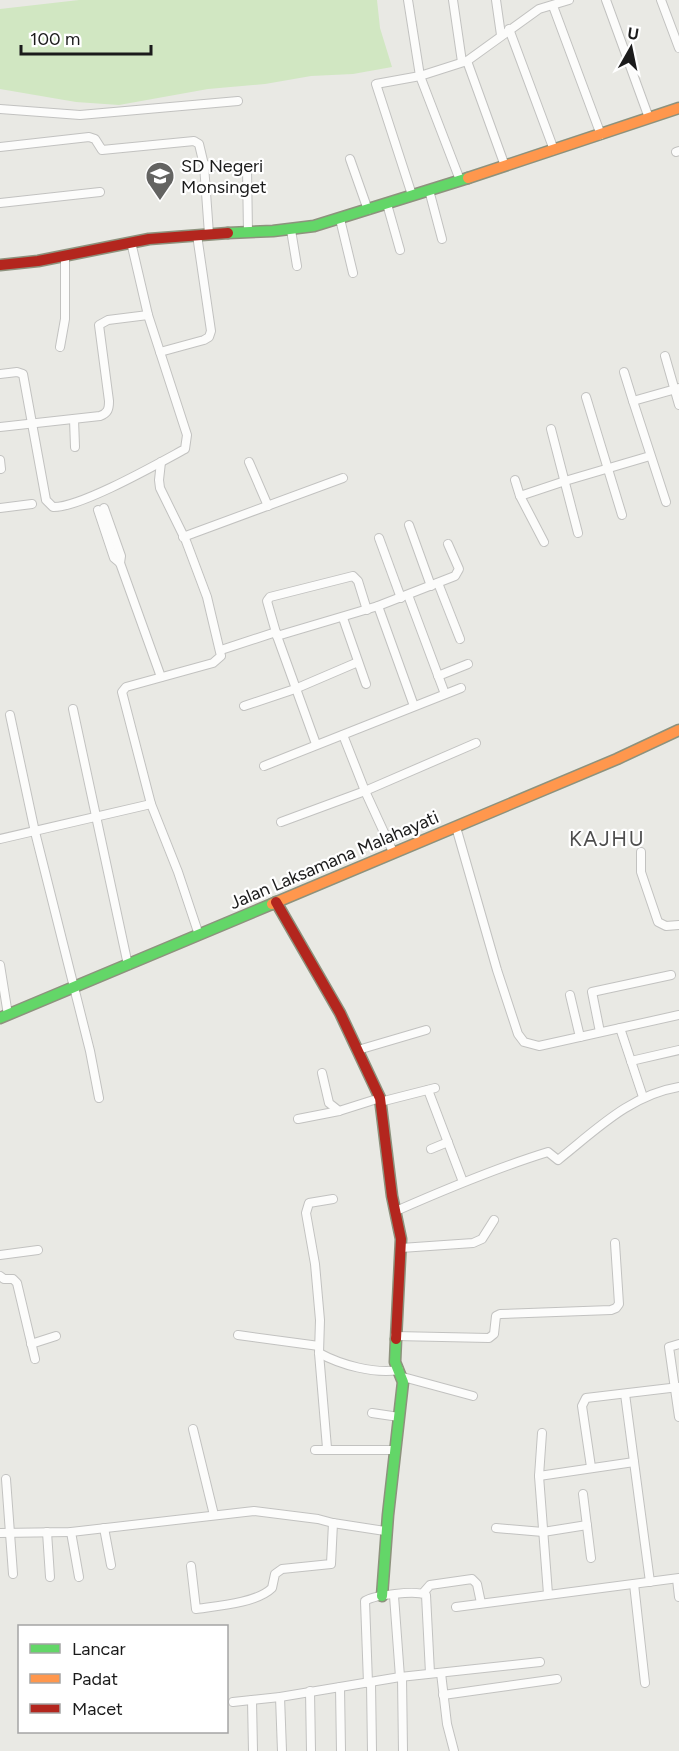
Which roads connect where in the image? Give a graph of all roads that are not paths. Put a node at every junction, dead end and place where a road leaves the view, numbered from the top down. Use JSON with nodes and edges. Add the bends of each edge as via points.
{"nodes":[{"id":1,"x":408,"y":0,"type":"edge"},
{"id":2,"x":453,"y":0,"type":"edge"},
{"id":3,"x":496,"y":0,"type":"edge"},
{"id":4,"x":568,"y":0,"type":"edge"},
{"id":5,"x":606,"y":0,"type":"edge"},
{"id":6,"x":661,"y":0,"type":"edge"},
{"id":7,"x":538,"y":4,"type":"edge"},
{"id":8,"x":553,"y":6,"type":"junction"},
{"id":9,"x":509,"y":29,"type":"junction"},
{"id":10,"x":501,"y":34,"type":"junction"},
{"id":11,"x":679,"y":48,"type":"edge"},
{"id":12,"x":464,"y":62,"type":"junction"},
{"id":13,"x":420,"y":76,"type":"junction"},
{"id":14,"x":238,"y":101,"type":"dead end"},
{"id":15,"x":679,"y":108,"type":"edge"},
{"id":16,"x":0,"y":109,"type":"edge"},
{"id":17,"x":649,"y":118,"type":"junction"},
{"id":18,"x":601,"y":135,"type":"junction"},
{"id":19,"x":0,"y":147,"type":"edge"},
{"id":20,"x":554,"y":150,"type":"junction"},
{"id":21,"x":350,"y":159,"type":"dead end"},
{"id":22,"x":204,"y":165,"type":"junction"},
{"id":23,"x":505,"y":166,"type":"junction"},
{"id":24,"x":460,"y":180,"type":"junction"},
{"id":25,"x":429,"y":190,"type":"junction"},
{"id":26,"x":100,"y":192,"type":"dead end"},
{"id":27,"x":412,"y":195,"type":"junction"},
{"id":28,"x":0,"y":203,"type":"edge"},
{"id":29,"x":387,"y":204,"type":"junction"},
{"id":30,"x":368,"y":210,"type":"junction"},
{"id":31,"x":340,"y":219,"type":"junction"},
{"id":32,"x":291,"y":230,"type":"junction"},
{"id":33,"x":248,"y":233,"type":"junction"},
{"id":34,"x":203,"y":234,"type":"junction"},
{"id":35,"x":442,"y":239,"type":"dead end"},
{"id":36,"x":131,"y":242,"type":"junction"},
{"id":37,"x":400,"y":250,"type":"dead end"},
{"id":38,"x":65,"y":256,"type":"junction"},
{"id":39,"x":0,"y":265,"type":"edge"},
{"id":40,"x":297,"y":266,"type":"dead end"},
{"id":41,"x":353,"y":273,"type":"dead end"},
{"id":42,"x":148,"y":315,"type":"junction"},
{"id":43,"x":60,"y":347,"type":"dead end"},
{"id":44,"x":160,"y":352,"type":"junction"},
{"id":45,"x":665,"y":356,"type":"dead end"},
{"id":46,"x":624,"y":372,"type":"dead end"},
{"id":47,"x":0,"y":374,"type":"edge"},
{"id":48,"x":677,"y":388,"type":"edge"},
{"id":49,"x":586,"y":397,"type":"dead end"},
{"id":50,"x":633,"y":401,"type":"junction"},
{"id":51,"x":679,"y":405,"type":"edge"},
{"id":52,"x":74,"y":418,"type":"junction"},
{"id":53,"x":32,"y":423,"type":"junction"},
{"id":54,"x":0,"y":427,"type":"edge"},
{"id":55,"x":551,"y":429,"type":"dead end"},
{"id":56,"x":75,"y":447,"type":"dead end"},
{"id":57,"x":650,"y":456,"type":"junction"},
{"id":58,"x":249,"y":462,"type":"dead end"},
{"id":59,"x":160,"y":463,"type":"junction"},
{"id":60,"x":608,"y":468,"type":"junction"},
{"id":61,"x":344,"y":478,"type":"dead end"},
{"id":62,"x":515,"y":480,"type":"dead end"},
{"id":63,"x":565,"y":480,"type":"junction"},
{"id":64,"x":520,"y":496,"type":"junction"},
{"id":65,"x":666,"y":502,"type":"dead end"},
{"id":66,"x":32,"y":504,"type":"dead end"},
{"id":67,"x":268,"y":506,"type":"junction"},
{"id":68,"x":0,"y":508,"type":"edge"},
{"id":69,"x":101,"y":509,"type":"dead end"},
{"id":70,"x":622,"y":515,"type":"dead end"},
{"id":71,"x":409,"y":525,"type":"dead end"},
{"id":72,"x":578,"y":533,"type":"dead end"},
{"id":73,"x":183,"y":537,"type":"junction"},
{"id":74,"x":379,"y":538,"type":"dead end"},
{"id":75,"x":544,"y":542,"type":"dead end"},
{"id":76,"x":448,"y":544,"type":"dead end"},
{"id":77,"x":434,"y":584,"type":"junction"},
{"id":78,"x":405,"y":596,"type":"junction"},
{"id":79,"x":378,"y":606,"type":"junction"},
{"id":80,"x":367,"y":610,"type":"junction"},
{"id":81,"x":343,"y":618,"type":"junction"},
{"id":82,"x":277,"y":634,"type":"junction"},
{"id":83,"x":460,"y":639,"type":"dead end"},
{"id":84,"x":221,"y":650,"type":"junction"},
{"id":85,"x":358,"y":662,"type":"junction"},
{"id":86,"x":468,"y":664,"type":"dead end"},
{"id":87,"x":438,"y":676,"type":"junction"},
{"id":88,"x":161,"y":677,"type":"junction"},
{"id":89,"x":366,"y":684,"type":"dead end"},
{"id":90,"x":295,"y":688,"type":"junction"},
{"id":91,"x":461,"y":688,"type":"dead end"},
{"id":92,"x":445,"y":694,"type":"junction"},
{"id":93,"x":243,"y":706,"type":"dead end"},
{"id":94,"x":414,"y":706,"type":"junction"},
{"id":95,"x":74,"y":709,"type":"dead end"},
{"id":96,"x":10,"y":715,"type":"dead end"},
{"id":97,"x":679,"y":730,"type":"edge"},
{"id":98,"x":343,"y":735,"type":"junction"},
{"id":99,"x":476,"y":743,"type":"dead end"},
{"id":100,"x":316,"y":744,"type":"junction"},
{"id":101,"x":264,"y":766,"type":"dead end"},
{"id":102,"x":365,"y":791,"type":"junction"},
{"id":103,"x":151,"y":804,"type":"junction"},
{"id":104,"x":96,"y":817,"type":"junction"},
{"id":105,"x":281,"y":822,"type":"dead end"},
{"id":106,"x":456,"y":827,"type":"junction"},
{"id":107,"x":35,"y":832,"type":"junction"},
{"id":108,"x":0,"y":839,"type":"edge"},
{"id":109,"x":393,"y":852,"type":"junction"},
{"id":110,"x":641,"y":852,"type":"dead end"},
{"id":111,"x":276,"y":902,"type":"junction"},
{"id":112,"x":679,"y":925,"type":"edge"},
{"id":113,"x":200,"y":935,"type":"junction"},
{"id":114,"x":0,"y":965,"type":"edge"},
{"id":115,"x":128,"y":965,"type":"junction"},
{"id":116,"x":670,"y":975,"type":"dead end"},
{"id":117,"x":75,"y":987,"type":"junction"},
{"id":118,"x":570,"y":995,"type":"dead end"},
{"id":119,"x":679,"y":1014,"type":"edge"},
{"id":120,"x":4,"y":1016,"type":"edge"},
{"id":121,"x":620,"y":1028,"type":"junction"},
{"id":122,"x":426,"y":1030,"type":"dead end"},
{"id":123,"x":600,"y":1032,"type":"junction"},
{"id":124,"x":580,"y":1036,"type":"junction"},
{"id":125,"x":358,"y":1050,"type":"junction"},
{"id":126,"x":679,"y":1050,"type":"edge"},
{"id":127,"x":631,"y":1061,"type":"junction"},
{"id":128,"x":322,"y":1073,"type":"dead end"},
{"id":129,"x":679,"y":1087,"type":"edge"},
{"id":130,"x":642,"y":1097,"type":"junction"},
{"id":131,"x":99,"y":1098,"type":"dead end"},
{"id":132,"x":380,"y":1100,"type":"junction"},
{"id":133,"x":339,"y":1111,"type":"junction"},
{"id":134,"x":298,"y":1119,"type":"dead end"},
{"id":135,"x":448,"y":1142,"type":"junction"},
{"id":136,"x":431,"y":1149,"type":"dead end"},
{"id":137,"x":463,"y":1182,"type":"junction"},
{"id":138,"x":333,"y":1199,"type":"dead end"},
{"id":139,"x":396,"y":1211,"type":"junction"},
{"id":140,"x":494,"y":1220,"type":"dead end"},
{"id":141,"x":615,"y":1243,"type":"dead end"},
{"id":142,"x":401,"y":1248,"type":"junction"},
{"id":143,"x":38,"y":1250,"type":"dead end"},
{"id":144,"x":0,"y":1255,"type":"edge"},
{"id":145,"x":0,"y":1276,"type":"edge"},
{"id":146,"x":238,"y":1335,"type":"dead end"},
{"id":147,"x":56,"y":1336,"type":"dead end"},
{"id":148,"x":395,"y":1336,"type":"junction"},
{"id":149,"x":31,"y":1344,"type":"junction"},
{"id":150,"x":679,"y":1344,"type":"edge"},
{"id":151,"x":319,"y":1350,"type":"junction"},
{"id":152,"x":35,"y":1359,"type":"dead end"},
{"id":153,"x":401,"y":1374,"type":"junction"},
{"id":154,"x":677,"y":1387,"type":"edge"},
{"id":155,"x":625,"y":1394,"type":"junction"},
{"id":156,"x":473,"y":1396,"type":"dead end"},
{"id":157,"x":372,"y":1413,"type":"dead end"},
{"id":158,"x":399,"y":1417,"type":"junction"},
{"id":159,"x":679,"y":1417,"type":"edge"},
{"id":160,"x":193,"y":1429,"type":"dead end"},
{"id":161,"x":542,"y":1433,"type":"dead end"},
{"id":162,"x":327,"y":1448,"type":"junction"},
{"id":163,"x":315,"y":1450,"type":"dead end"},
{"id":164,"x":395,"y":1450,"type":"junction"},
{"id":165,"x":634,"y":1462,"type":"junction"},
{"id":166,"x":591,"y":1467,"type":"junction"},
{"id":167,"x":539,"y":1476,"type":"junction"},
{"id":168,"x":6,"y":1479,"type":"dead end"},
{"id":169,"x":583,"y":1494,"type":"dead end"},
{"id":170,"x":214,"y":1515,"type":"junction"},
{"id":171,"x":333,"y":1523,"type":"junction"},
{"id":172,"x":587,"y":1525,"type":"junction"},
{"id":173,"x":104,"y":1528,"type":"junction"},
{"id":174,"x":496,"y":1528,"type":"dead end"},
{"id":175,"x":385,"y":1531,"type":"junction"},
{"id":176,"x":47,"y":1532,"type":"junction"},
{"id":177,"x":70,"y":1532,"type":"junction"},
{"id":178,"x":543,"y":1532,"type":"junction"},
{"id":179,"x":0,"y":1533,"type":"edge"},
{"id":180,"x":10,"y":1533,"type":"junction"},
{"id":181,"x":591,"y":1558,"type":"dead end"},
{"id":182,"x":111,"y":1565,"type":"dead end"},
{"id":183,"x":191,"y":1566,"type":"dead end"},
{"id":184,"x":13,"y":1574,"type":"dead end"},
{"id":185,"x":50,"y":1577,"type":"dead end"},
{"id":186,"x":80,"y":1577,"type":"dead end"},
{"id":187,"x":678,"y":1578,"type":"edge"},
{"id":188,"x":650,"y":1582,"type":"junction"},
{"id":189,"x":634,"y":1584,"type":"junction"},
{"id":190,"x":423,"y":1593,"type":"junction"},
{"id":191,"x":548,"y":1594,"type":"junction"},
{"id":192,"x":382,"y":1596,"type":"junction"},
{"id":193,"x":394,"y":1596,"type":"junction"},
{"id":194,"x":679,"y":1597,"type":"edge"},
{"id":195,"x":481,"y":1604,"type":"junction"},
{"id":196,"x":456,"y":1607,"type":"dead end"},
{"id":197,"x":540,"y":1662,"type":"dead end"},
{"id":198,"x":430,"y":1673,"type":"junction"},
{"id":199,"x":441,"y":1673,"type":"junction"},
{"id":200,"x":401,"y":1677,"type":"junction"},
{"id":201,"x":557,"y":1678,"type":"dead end"},
{"id":202,"x":369,"y":1683,"type":"junction"},
{"id":203,"x":645,"y":1683,"type":"dead end"},
{"id":204,"x":340,"y":1687,"type":"junction"},
{"id":205,"x":310,"y":1691,"type":"junction"},
{"id":206,"x":442,"y":1695,"type":"junction"},
{"id":207,"x":280,"y":1697,"type":"junction"},
{"id":208,"x":252,"y":1700,"type":"junction"},
{"id":209,"x":233,"y":1702,"type":"dead end"},
{"id":210,"x":253,"y":1751,"type":"edge"},
{"id":211,"x":282,"y":1751,"type":"edge"},
{"id":212,"x":311,"y":1751,"type":"edge"},
{"id":213,"x":341,"y":1751,"type":"edge"},
{"id":214,"x":372,"y":1751,"type":"edge"},
{"id":215,"x":404,"y":1751,"type":"edge"},
{"id":216,"x":454,"y":1751,"type":"edge"}],
"edges":[{"from":1,"to":13,"type":"street"},
{"from":2,"to":12,"type":"street"},
{"from":3,"to":10,"type":"street"},
{"from":4,"to":8,"type":"street"},
{"from":5,"to":17,"type":"street"},
{"from":6,"to":11,"type":"street"},
{"from":7,"to":8,"type":"street"},
{"from":7,"to":9,"type":"street"},
{"from":8,"to":18,"type":"street"},
{"from":9,"to":10,"type":"street"},
{"from":9,"to":20,"type":"street"},
{"from":10,"to":12,"type":"street"},
{"from":12,"to":13,"type":"street"},
{"from":12,"to":23,"type":"street"},
{"from":13,"to":24,"type":"street"},
{"from":13,"to":27,"type":"street","via":[[376,84]]},
{"from":14,"to":16,"type":"street","via":[[80,115]]},
{"from":15,"to":17,"type":"main road"},
{"from":17,"to":18,"type":"main road"},
{"from":18,"to":20,"type":"main road"},
{"from":19,"to":22,"type":"street","via":[[89,137],[100,149],[113,150],[190,140],[199,144]]},
{"from":20,"to":23,"type":"main road"},
{"from":21,"to":30,"type":"street"},
{"from":22,"to":33,"type":"street","via":[[246,169]]},
{"from":22,"to":34,"type":"street"},
{"from":23,"to":24,"type":"main road"},
{"from":24,"to":25,"type":"main road"},
{"from":25,"to":27,"type":"main road"},
{"from":25,"to":35,"type":"street"},
{"from":26,"to":28,"type":"street"},
{"from":27,"to":29,"type":"main road"},
{"from":29,"to":30,"type":"main road"},
{"from":29,"to":37,"type":"street"},
{"from":30,"to":31,"type":"main road"},
{"from":31,"to":32,"type":"main road"},
{"from":31,"to":41,"type":"street"},
{"from":32,"to":33,"type":"main road"},
{"from":32,"to":40,"type":"street"},
{"from":33,"to":34,"type":"main road"},
{"from":34,"to":36,"type":"main road"},
{"from":34,"to":44,"type":"street","via":[[209,337]]},
{"from":36,"to":38,"type":"main road"},
{"from":36,"to":42,"type":"street"},
{"from":38,"to":39,"type":"main road"},
{"from":38,"to":43,"type":"street","via":[[65,319]]},
{"from":42,"to":44,"type":"street"},
{"from":42,"to":52,"type":"street","via":[[108,320],[99,325],[109,408],[100,416]]},
{"from":44,"to":59,"type":"street","via":[[188,440],[185,449]]},
{"from":45,"to":48,"type":"street"},
{"from":46,"to":50,"type":"street"},
{"from":47,"to":53,"type":"street","via":[[23,374]]},
{"from":48,"to":50,"type":"street"},
{"from":48,"to":51,"type":"street"},
{"from":49,"to":60,"type":"street"},
{"from":50,"to":57,"type":"street"},
{"from":52,"to":53,"type":"street"},
{"from":52,"to":56,"type":"street"},
{"from":53,"to":54,"type":"street"},
{"from":53,"to":59,"type":"street","via":[[46,500],[53,507],[80,501]]},
{"from":55,"to":63,"type":"street"},
{"from":57,"to":60,"type":"street"},
{"from":57,"to":65,"type":"street"},
{"from":58,"to":67,"type":"street"},
{"from":59,"to":73,"type":"street","via":[[160,488]]},
{"from":60,"to":63,"type":"street"},
{"from":60,"to":70,"type":"street"},
{"from":61,"to":67,"type":"street"},
{"from":62,"to":64,"type":"street"},
{"from":63,"to":64,"type":"street"},
{"from":63,"to":72,"type":"street"},
{"from":64,"to":75,"type":"street"},
{"from":66,"to":68,"type":"street"},
{"from":67,"to":73,"type":"street"},
{"from":69,"to":88,"type":"street","via":[[121,556],[120,563]]},
{"from":71,"to":77,"type":"street"},
{"from":73,"to":84,"type":"street","via":[[207,597]]},
{"from":74,"to":78,"type":"street"},
{"from":76,"to":77,"type":"street","via":[[459,572]]},
{"from":77,"to":78,"type":"street"},
{"from":77,"to":83,"type":"street"},
{"from":78,"to":79,"type":"street"},
{"from":78,"to":87,"type":"street"},
{"from":79,"to":80,"type":"street"},
{"from":79,"to":94,"type":"street"},
{"from":80,"to":81,"type":"street"},
{"from":80,"to":82,"type":"street","via":[[358,580],[350,576],[268,599]]},
{"from":81,"to":82,"type":"street"},
{"from":81,"to":85,"type":"street"},
{"from":82,"to":84,"type":"street"},
{"from":82,"to":90,"type":"street"},
{"from":84,"to":88,"type":"street","via":[[221,656],[213,663]]},
{"from":85,"to":89,"type":"street"},
{"from":85,"to":90,"type":"street"},
{"from":86,"to":87,"type":"street"},
{"from":87,"to":92,"type":"street"},
{"from":88,"to":103,"type":"street","via":[[126,687],[122,692]]},
{"from":90,"to":93,"type":"street"},
{"from":90,"to":100,"type":"street"},
{"from":91,"to":92,"type":"street"},
{"from":92,"to":94,"type":"street"},
{"from":94,"to":98,"type":"street"},
{"from":95,"to":104,"type":"street"},
{"from":96,"to":107,"type":"street"},
{"from":97,"to":106,"type":"main road","name":"Jalan Laksamana Malahayati"},
{"from":98,"to":100,"type":"street"},
{"from":98,"to":102,"type":"street"},
{"from":99,"to":102,"type":"street"},
{"from":100,"to":101,"type":"street"},
{"from":102,"to":105,"type":"street"},
{"from":102,"to":109,"type":"street"},
{"from":103,"to":104,"type":"street"},
{"from":103,"to":113,"type":"street"},
{"from":104,"to":107,"type":"street"},
{"from":104,"to":115,"type":"street"},
{"from":106,"to":109,"type":"main road","name":"Jalan Laksamana Malahayati"},
{"from":106,"to":124,"type":"street","via":[[518,1034],[534,1046]]},
{"from":107,"to":108,"type":"street"},
{"from":107,"to":117,"type":"street"},
{"from":109,"to":111,"type":"main road","name":"Jalan Laksamana Malahayati"},
{"from":110,"to":112,"type":"street","via":[[641,872],[658,922]]},
{"from":111,"to":113,"type":"main road","name":"Jalan Laksamana Malahayati"},
{"from":111,"to":125,"type":"main road"},
{"from":113,"to":115,"type":"main road","name":"Jalan Laksamana Malahayati"},
{"from":114,"to":120,"type":"street"},
{"from":115,"to":117,"type":"main road","name":"Jalan Laksamana Malahayati"},
{"from":116,"to":123,"type":"street","via":[[592,992]]},
{"from":117,"to":120,"type":"main road","name":"Jalan Laksamana Malahayati"},
{"from":117,"to":131,"type":"street"},
{"from":118,"to":124,"type":"street"},
{"from":119,"to":121,"type":"street"},
{"from":121,"to":123,"type":"street"},
{"from":121,"to":127,"type":"street"},
{"from":122,"to":125,"type":"street"},
{"from":123,"to":124,"type":"street"},
{"from":125,"to":132,"type":"main road"},
{"from":126,"to":127,"type":"street"},
{"from":127,"to":130,"type":"street"},
{"from":128,"to":133,"type":"street","via":[[329,1103]]},
{"from":129,"to":130,"type":"street"},
{"from":130,"to":137,"type":"street","via":[[558,1160],[548,1152]]},
{"from":132,"to":133,"type":"street"},
{"from":132,"to":135,"type":"street","via":[[431,1089]]},
{"from":132,"to":139,"type":"main road"},
{"from":133,"to":134,"type":"street"},
{"from":135,"to":136,"type":"street"},
{"from":135,"to":137,"type":"street"},
{"from":137,"to":139,"type":"street"},
{"from":138,"to":151,"type":"street","via":[[309,1203],[306,1213],[315,1264]]},
{"from":139,"to":142,"type":"main road"},
{"from":140,"to":142,"type":"street","via":[[482,1239],[473,1243]]},
{"from":141,"to":148,"type":"street","via":[[619,1304],[616,1308],[500,1314],[489,1338]]},
{"from":142,"to":148,"type":"main road"},
{"from":143,"to":144,"type":"street"},
{"from":145,"to":149,"type":"street","via":[[17,1282]]},
{"from":146,"to":151,"type":"street"},
{"from":147,"to":149,"type":"street"},
{"from":148,"to":153,"type":"main road","via":[[395,1362]]},
{"from":149,"to":152,"type":"street"},
{"from":150,"to":154,"type":"street","via":[[669,1347]]},
{"from":151,"to":153,"type":"street","via":[[334,1360]]},
{"from":151,"to":162,"type":"street"},
{"from":153,"to":156,"type":"street"},
{"from":153,"to":158,"type":"main road"},
{"from":154,"to":155,"type":"street"},
{"from":154,"to":159,"type":"street"},
{"from":155,"to":165,"type":"street"},
{"from":155,"to":166,"type":"street","via":[[586,1398],[582,1403]]},
{"from":157,"to":158,"type":"street"},
{"from":158,"to":164,"type":"main road"},
{"from":160,"to":170,"type":"street"},
{"from":161,"to":167,"type":"street"},
{"from":162,"to":163,"type":"street"},
{"from":162,"to":164,"type":"street"},
{"from":164,"to":175,"type":"main road"},
{"from":165,"to":166,"type":"street"},
{"from":165,"to":188,"type":"street"},
{"from":166,"to":167,"type":"street"},
{"from":167,"to":178,"type":"street"},
{"from":168,"to":180,"type":"street"},
{"from":169,"to":172,"type":"street"},
{"from":170,"to":171,"type":"street","via":[[254,1511]]},
{"from":170,"to":173,"type":"street"},
{"from":171,"to":175,"type":"street"},
{"from":171,"to":183,"type":"street","via":[[331,1564],[282,1569],[275,1574],[272,1588],[261,1596],[196,1609]]},
{"from":172,"to":178,"type":"street"},
{"from":172,"to":181,"type":"street"},
{"from":173,"to":177,"type":"street"},
{"from":173,"to":182,"type":"street"},
{"from":174,"to":178,"type":"street"},
{"from":175,"to":192,"type":"main road"},
{"from":176,"to":177,"type":"street"},
{"from":176,"to":180,"type":"street"},
{"from":176,"to":185,"type":"street"},
{"from":177,"to":186,"type":"street"},
{"from":178,"to":191,"type":"street"},
{"from":179,"to":180,"type":"street"},
{"from":180,"to":184,"type":"street"},
{"from":187,"to":188,"type":"street"},
{"from":187,"to":194,"type":"street"},
{"from":188,"to":189,"type":"street"},
{"from":189,"to":191,"type":"street"},
{"from":189,"to":203,"type":"street"},
{"from":190,"to":193,"type":"street"},
{"from":190,"to":195,"type":"street","via":[[430,1585],[472,1579],[477,1584]]},
{"from":190,"to":198,"type":"street","via":[[427,1600]]},
{"from":191,"to":195,"type":"street"},
{"from":192,"to":193,"type":"street"},
{"from":192,"to":202,"type":"street","via":[[365,1603]]},
{"from":193,"to":200,"type":"street"},
{"from":195,"to":196,"type":"street"},
{"from":197,"to":199,"type":"street"},
{"from":198,"to":199,"type":"street"},
{"from":198,"to":200,"type":"street"},
{"from":199,"to":206,"type":"street"},
{"from":200,"to":202,"type":"street"},
{"from":200,"to":215,"type":"street"},
{"from":201,"to":206,"type":"street"},
{"from":202,"to":204,"type":"street"},
{"from":202,"to":214,"type":"street"},
{"from":204,"to":205,"type":"street"},
{"from":204,"to":213,"type":"street"},
{"from":205,"to":207,"type":"street"},
{"from":205,"to":212,"type":"street"},
{"from":206,"to":216,"type":"street"},
{"from":207,"to":208,"type":"street"},
{"from":207,"to":211,"type":"street"},
{"from":208,"to":209,"type":"street"},
{"from":208,"to":210,"type":"street"}]}
